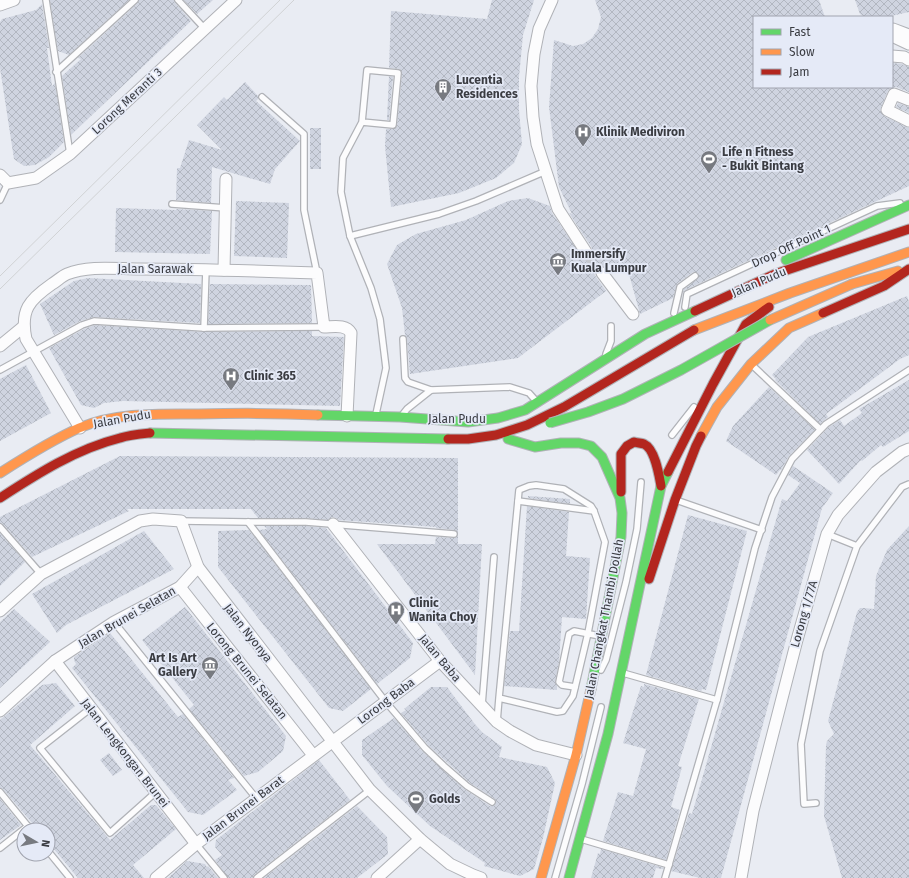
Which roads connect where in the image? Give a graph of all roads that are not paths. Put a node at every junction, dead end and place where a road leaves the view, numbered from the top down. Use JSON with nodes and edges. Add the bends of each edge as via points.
{"nodes":[{"id":1,"x":14,"y":0,"type":"edge"},
{"id":2,"x":46,"y":0,"type":"edge"},
{"id":3,"x":134,"y":0,"type":"edge"},
{"id":4,"x":178,"y":0,"type":"edge"},
{"id":5,"x":236,"y":0,"type":"edge"},
{"id":6,"x":552,"y":0,"type":"edge"},
{"id":7,"x":0,"y":5,"type":"edge"},
{"id":8,"x":205,"y":29,"type":"junction"},
{"id":9,"x":893,"y":29,"type":"edge"},
{"id":10,"x":893,"y":35,"type":"edge"},
{"id":11,"x":909,"y":35,"type":"edge"},
{"id":12,"x":909,"y":44,"type":"edge"},
{"id":13,"x":893,"y":56,"type":"edge"},
{"id":14,"x":909,"y":60,"type":"edge"},
{"id":15,"x":56,"y":72,"type":"junction"},
{"id":16,"x":262,"y":97,"type":"dead end"},
{"id":17,"x":909,"y":100,"type":"edge"},
{"id":18,"x":909,"y":121,"type":"edge"},
{"id":19,"x":362,"y":122,"type":"junction"},
{"id":20,"x":70,"y":154,"type":"junction"},
{"id":21,"x":546,"y":171,"type":"junction"},
{"id":22,"x":4,"y":179,"type":"edge"},
{"id":23,"x":226,"y":179,"type":"dead end"},
{"id":24,"x":0,"y":200,"type":"edge"},
{"id":25,"x":172,"y":204,"type":"dead end"},
{"id":26,"x":909,"y":204,"type":"edge"},
{"id":27,"x":226,"y":208,"type":"junction"},
{"id":28,"x":909,"y":229,"type":"edge"},
{"id":29,"x":350,"y":236,"type":"junction"},
{"id":30,"x":586,"y":252,"type":"tunnel mouth"},
{"id":31,"x":909,"y":252,"type":"edge"},
{"id":32,"x":909,"y":268,"type":"edge"},
{"id":33,"x":206,"y":269,"type":"junction"},
{"id":34,"x":224,"y":270,"type":"junction"},
{"id":35,"x":317,"y":273,"type":"junction"},
{"id":36,"x":602,"y":273,"type":"tunnel mouth"},
{"id":37,"x":695,"y":276,"type":"dead end"},
{"id":38,"x":790,"y":293,"type":"junction"},
{"id":39,"x":685,"y":307,"type":"junction"},
{"id":40,"x":674,"y":313,"type":"junction"},
{"id":41,"x":633,"y":314,"type":"dead end"},
{"id":42,"x":324,"y":326,"type":"junction"},
{"id":43,"x":611,"y":326,"type":"dead end"},
{"id":44,"x":23,"y":327,"type":"junction"},
{"id":45,"x":204,"y":328,"type":"junction"},
{"id":46,"x":645,"y":334,"type":"junction"},
{"id":47,"x":403,"y":339,"type":"dead end"},
{"id":48,"x":0,"y":346,"type":"edge"},
{"id":49,"x":34,"y":351,"type":"junction"},
{"id":50,"x":604,"y":360,"type":"junction"},
{"id":51,"x":751,"y":364,"type":"junction"},
{"id":52,"x":0,"y":370,"type":"edge"},
{"id":53,"x":909,"y":370,"type":"edge"},
{"id":54,"x":713,"y":384,"type":"junction"},
{"id":55,"x":431,"y":390,"type":"junction"},
{"id":56,"x":537,"y":402,"type":"junction"},
{"id":57,"x":347,"y":416,"type":"junction"},
{"id":58,"x":376,"y":416,"type":"junction"},
{"id":59,"x":400,"y":418,"type":"junction"},
{"id":60,"x":80,"y":428,"type":"junction"},
{"id":61,"x":820,"y":429,"type":"junction"},
{"id":62,"x":672,"y":435,"type":"dead end"},
{"id":63,"x":468,"y":439,"type":"junction"},
{"id":64,"x":508,"y":439,"type":"junction"},
{"id":65,"x":909,"y":449,"type":"edge"},
{"id":66,"x":0,"y":473,"type":"edge"},
{"id":67,"x":641,"y":482,"type":"dead end"},
{"id":68,"x":909,"y":484,"type":"edge"},
{"id":69,"x":661,"y":486,"type":"junction"},
{"id":70,"x":0,"y":498,"type":"edge"},
{"id":71,"x":676,"y":500,"type":"junction"},
{"id":72,"x":518,"y":501,"type":"junction"},
{"id":73,"x":594,"y":511,"type":"junction"},
{"id":74,"x":622,"y":513,"type":"junction"},
{"id":75,"x":181,"y":520,"type":"junction"},
{"id":76,"x":248,"y":522,"type":"junction"},
{"id":77,"x":333,"y":524,"type":"junction"},
{"id":78,"x":0,"y":527,"type":"edge"},
{"id":79,"x":762,"y":530,"type":"junction"},
{"id":80,"x":454,"y":534,"type":"dead end"},
{"id":81,"x":827,"y":534,"type":"junction"},
{"id":82,"x":857,"y":546,"type":"junction"},
{"id":83,"x":494,"y":557,"type":"dead end"},
{"id":84,"x":198,"y":567,"type":"junction"},
{"id":85,"x":41,"y":574,"type":"junction"},
{"id":86,"x":180,"y":587,"type":"junction"},
{"id":87,"x":636,"y":603,"type":"junction"},
{"id":88,"x":0,"y":611,"type":"edge"},
{"id":89,"x":114,"y":622,"type":"junction"},
{"id":90,"x":588,"y":633,"type":"junction"},
{"id":91,"x":602,"y":636,"type":"junction"},
{"id":92,"x":55,"y":661,"type":"junction"},
{"id":93,"x":440,"y":661,"type":"junction"},
{"id":94,"x":622,"y":673,"type":"junction"},
{"id":95,"x":592,"y":684,"type":"junction"},
{"id":96,"x":576,"y":687,"type":"junction"},
{"id":97,"x":499,"y":698,"type":"junction"},
{"id":98,"x":717,"y":700,"type":"junction"},
{"id":99,"x":385,"y":701,"type":"junction"},
{"id":100,"x":482,"y":705,"type":"junction"},
{"id":101,"x":601,"y":707,"type":"dead end"},
{"id":102,"x":90,"y":708,"type":"junction"},
{"id":103,"x":0,"y":711,"type":"edge"},
{"id":104,"x":497,"y":722,"type":"junction"},
{"id":105,"x":333,"y":742,"type":"junction"},
{"id":106,"x":313,"y":755,"type":"junction"},
{"id":107,"x":576,"y":755,"type":"junction"},
{"id":108,"x":370,"y":790,"type":"junction"},
{"id":109,"x":0,"y":792,"type":"edge"},
{"id":110,"x":156,"y":792,"type":"junction"},
{"id":111,"x":256,"y":798,"type":"junction"},
{"id":112,"x":492,"y":802,"type":"dead end"},
{"id":113,"x":816,"y":803,"type":"dead end"},
{"id":114,"x":25,"y":822,"type":"edge"},
{"id":115,"x":16,"y":837,"type":"edge"},
{"id":116,"x":420,"y":839,"type":"junction"},
{"id":117,"x":581,"y":839,"type":"junction"},
{"id":118,"x":196,"y":844,"type":"junction"},
{"id":119,"x":0,"y":848,"type":"edge"},
{"id":120,"x":56,"y":861,"type":"edge"},
{"id":121,"x":669,"y":865,"type":"junction"},
{"id":122,"x":70,"y":878,"type":"edge"},
{"id":123,"x":156,"y":878,"type":"edge"},
{"id":124,"x":224,"y":878,"type":"edge"},
{"id":125,"x":257,"y":878,"type":"edge"},
{"id":126,"x":377,"y":878,"type":"edge"},
{"id":127,"x":481,"y":878,"type":"edge"},
{"id":128,"x":541,"y":878,"type":"edge"},
{"id":129,"x":555,"y":878,"type":"edge"},
{"id":130,"x":569,"y":878,"type":"edge"},
{"id":131,"x":665,"y":878,"type":"edge"},
{"id":132,"x":741,"y":878,"type":"edge"}],
"edges":[{"from":1,"to":7,"type":"street"},
{"from":2,"to":15,"type":"lane"},
{"from":3,"to":15,"type":"lane"},
{"from":4,"to":8,"type":"lane"},
{"from":5,"to":8,"type":"street","name":"Lorong Meranti 3"},
{"from":6,"to":21,"type":"street","via":[[539,29],[531,86],[537,144]]},
{"from":8,"to":20,"type":"street","name":"Lorong Meranti 3"},
{"from":9,"to":11,"type":"street"},
{"from":10,"to":12,"type":"street"},
{"from":13,"to":14,"type":"street"},
{"from":15,"to":20,"type":"lane"},
{"from":16,"to":35,"type":"lane","via":[[304,134],[304,210]]},
{"from":17,"to":18,"type":"street","via":[[894,94],[887,110]]},
{"from":19,"to":19,"type":"lane","via":[[367,70],[398,73],[394,126]]},
{"from":19,"to":29,"type":"lane","via":[[343,158],[341,192]]},
{"from":20,"to":22,"type":"street","name":"Lorong Meranti 3","via":[[36,178]]},
{"from":21,"to":29,"type":"lane","via":[[446,211]]},
{"from":21,"to":30,"type":"street","via":[[558,209]]},
{"from":22,"to":24,"type":"lane"},
{"from":23,"to":27,"type":"street"},
{"from":25,"to":27,"type":"lane"},
{"from":26,"to":39,"type":"main road"},
{"from":26,"to":39,"type":"lane","name":"Drop Off Point 1","via":[[877,206],[687,294]]},
{"from":27,"to":34,"type":"street"},
{"from":28,"to":46,"type":"main road","name":"Jalan Pudu","via":[[774,274]]},
{"from":29,"to":58,"type":"lane","via":[[371,288],[380,319],[386,368]]},
{"from":31,"to":38,"type":"main road","name":"Jalan Pudu"},
{"from":32,"to":51,"type":"main road","via":[[884,286],[789,328]]},
{"from":32,"to":64,"type":"main road","bridge":true,"via":[[852,284],[765,322],[681,370],[623,399]]},
{"from":33,"to":34,"type":"street","name":"Jalan Sarawak"},
{"from":33,"to":44,"type":"street","name":"Jalan Sarawak","via":[[93,269],[66,274],[31,302],[25,314]]},
{"from":33,"to":45,"type":"lane"},
{"from":34,"to":35,"type":"street","name":"Jalan Sarawak"},
{"from":35,"to":42,"type":"street"},
{"from":36,"to":41,"type":"street"},
{"from":37,"to":40,"type":"lane","via":[[680,287]]},
{"from":38,"to":54,"type":"main road","via":[[746,324]]},
{"from":38,"to":63,"type":"main road","name":"Jalan Pudu","via":[[689,332],[564,407],[527,425],[496,435]]},
{"from":39,"to":40,"type":"main road"},
{"from":40,"to":46,"type":"main road"},
{"from":42,"to":45,"type":"lane"},
{"from":42,"to":57,"type":"street","via":[[345,327],[351,333]]},
{"from":43,"to":50,"type":"lane","via":[[611,341]]},
{"from":44,"to":48,"type":"street"},
{"from":44,"to":49,"type":"street","via":[[26,339]]},
{"from":45,"to":49,"type":"lane","via":[[94,321]]},
{"from":46,"to":50,"type":"main road","name":"Jalan Pudu"},
{"from":47,"to":55,"type":"lane","via":[[405,378],[408,382]]},
{"from":49,"to":52,"type":"lane"},
{"from":49,"to":60,"type":"street"},
{"from":50,"to":56,"type":"main road","name":"Jalan Pudu"},
{"from":51,"to":61,"type":"lane"},
{"from":51,"to":71,"type":"main road","via":[[717,407],[696,446]]},
{"from":53,"to":61,"type":"lane"},
{"from":54,"to":62,"type":"lane"},
{"from":54,"to":69,"type":"main road"},
{"from":55,"to":56,"type":"lane","via":[[510,387],[529,393]]},
{"from":55,"to":59,"type":"lane"},
{"from":56,"to":59,"type":"main road","name":"Jalan Pudu","via":[[515,414],[486,420],[468,422]]},
{"from":57,"to":58,"type":"main road","name":"Jalan Pudu"},
{"from":57,"to":60,"type":"main road","name":"Jalan Pudu","via":[[264,413],[140,414]]},
{"from":58,"to":59,"type":"main road","name":"Jalan Pudu"},
{"from":60,"to":66,"type":"main road","name":"Jalan Pudu"},
{"from":61,"to":79,"type":"lane","via":[[792,459],[772,497]]},
{"from":63,"to":64,"type":"main road"},
{"from":63,"to":70,"type":"main road","name":"Jalan Pudu","via":[[149,433],[120,437],[82,450]]},
{"from":64,"to":74,"type":"main road","name":"Jalan Changkat Thambi Dollah","via":[[535,447],[561,443],[591,446],[602,457],[620,498]]},
{"from":65,"to":81,"type":"street","name":"Lorong 1/77A","via":[[876,472],[838,515]]},
{"from":67,"to":95,"type":"lane","via":[[637,528],[626,582],[606,660]]},
{"from":68,"to":82,"type":"lane","via":[[902,487]]},
{"from":69,"to":74,"type":"main road","via":[[649,448],[634,442],[626,446],[621,454]]},
{"from":69,"to":87,"type":"main road"},
{"from":71,"to":79,"type":"lane"},
{"from":71,"to":87,"type":"main road","via":[[651,575]]},
{"from":72,"to":73,"type":"lane"},
{"from":72,"to":73,"type":"lane","via":[[519,490],[536,485],[564,489]]},
{"from":72,"to":97,"type":"lane"},
{"from":73,"to":90,"type":"lane","via":[[606,542]]},
{"from":74,"to":91,"type":"main road","name":"Jalan Changkat Thambi Dollah","via":[[617,562]]},
{"from":75,"to":76,"type":"lane"},
{"from":75,"to":84,"type":"street","name":"Jalan Nyonya"},
{"from":75,"to":85,"type":"street","via":[[140,521]]},
{"from":76,"to":77,"type":"lane"},
{"from":76,"to":99,"type":"lane"},
{"from":77,"to":80,"type":"lane"},
{"from":77,"to":93,"type":"street","name":"Jalan Baba"},
{"from":78,"to":85,"type":"lane"},
{"from":79,"to":98,"type":"lane","via":[[755,548]]},
{"from":81,"to":82,"type":"lane"},
{"from":81,"to":132,"type":"street","name":"Lorong 1/77A","via":[[753,811]]},
{"from":82,"to":113,"type":"lane","via":[[818,659],[801,744],[804,804]]},
{"from":83,"to":100,"type":"lane"},
{"from":84,"to":86,"type":"street","name":"Jalan Brunei Selatan"},
{"from":84,"to":105,"type":"street","name":"Jalan Nyonya"},
{"from":85,"to":88,"type":"street"},
{"from":86,"to":89,"type":"street","name":"Jalan Brunei Selatan"},
{"from":86,"to":106,"type":"street","name":"Lorong Brunei Selatan"},
{"from":87,"to":94,"type":"main road"},
{"from":89,"to":92,"type":"street","name":"Jalan Brunei Selatan"},
{"from":89,"to":111,"type":"lane"},
{"from":90,"to":91,"type":"lane"},
{"from":90,"to":96,"type":"lane"},
{"from":90,"to":96,"type":"lane","via":[[574,631],[569,634],[559,682],[562,685]]},
{"from":91,"to":95,"type":"main road","name":"Jalan Changkat Thambi Dollah"},
{"from":92,"to":102,"type":"street","name":"Jalan Lengkongan Brunei"},
{"from":92,"to":103,"type":"street","name":"Jalan Brunei Selatan"},
{"from":93,"to":99,"type":"street","name":"Lorong Baba"},
{"from":93,"to":100,"type":"street","name":"Jalan Baba"},
{"from":94,"to":98,"type":"lane"},
{"from":94,"to":117,"type":"main road"},
{"from":95,"to":107,"type":"main road","name":"Jalan Changkat Thambi Dollah"},
{"from":96,"to":97,"type":"lane","via":[[563,711],[557,712]]},
{"from":97,"to":104,"type":"lane"},
{"from":98,"to":121,"type":"lane"},
{"from":99,"to":105,"type":"street","name":"Lorong Baba"},
{"from":99,"to":112,"type":"lane","via":[[444,766],[467,786]]},
{"from":100,"to":104,"type":"street","name":"Jalan Baba"},
{"from":101,"to":129,"type":"lane"},
{"from":102,"to":110,"type":"street","name":"Jalan Lengkongan Brunei"},
{"from":102,"to":110,"type":"lane","via":[[40,748],[110,833]]},
{"from":104,"to":107,"type":"street","name":"Jalan Baba","via":[[536,745]]},
{"from":105,"to":106,"type":"street","name":"Jalan Brunei Barat"},
{"from":105,"to":108,"type":"street","name":"Jalan Nyonya"},
{"from":106,"to":111,"type":"street","name":"Jalan Brunei Barat"},
{"from":107,"to":128,"type":"main road","name":"Jalan Changkat Thambi Dollah"},
{"from":108,"to":116,"type":"street","name":"Jalan Nyonya"},
{"from":108,"to":125,"type":"lane"},
{"from":109,"to":114,"type":"lane"},
{"from":110,"to":118,"type":"street","name":"Jalan Lengkongan Brunei"},
{"from":111,"to":118,"type":"street","name":"Jalan Brunei Barat"},
{"from":115,"to":119,"type":"lane"},
{"from":116,"to":126,"type":"street"},
{"from":116,"to":127,"type":"street","name":"Jalan Nyonya","via":[[450,864]]},
{"from":117,"to":121,"type":"lane"},
{"from":117,"to":130,"type":"main road"},
{"from":118,"to":123,"type":"street","name":"Jalan Brunei Barat"},
{"from":118,"to":124,"type":"lane"},
{"from":120,"to":122,"type":"lane"},
{"from":121,"to":131,"type":"lane"}]}
